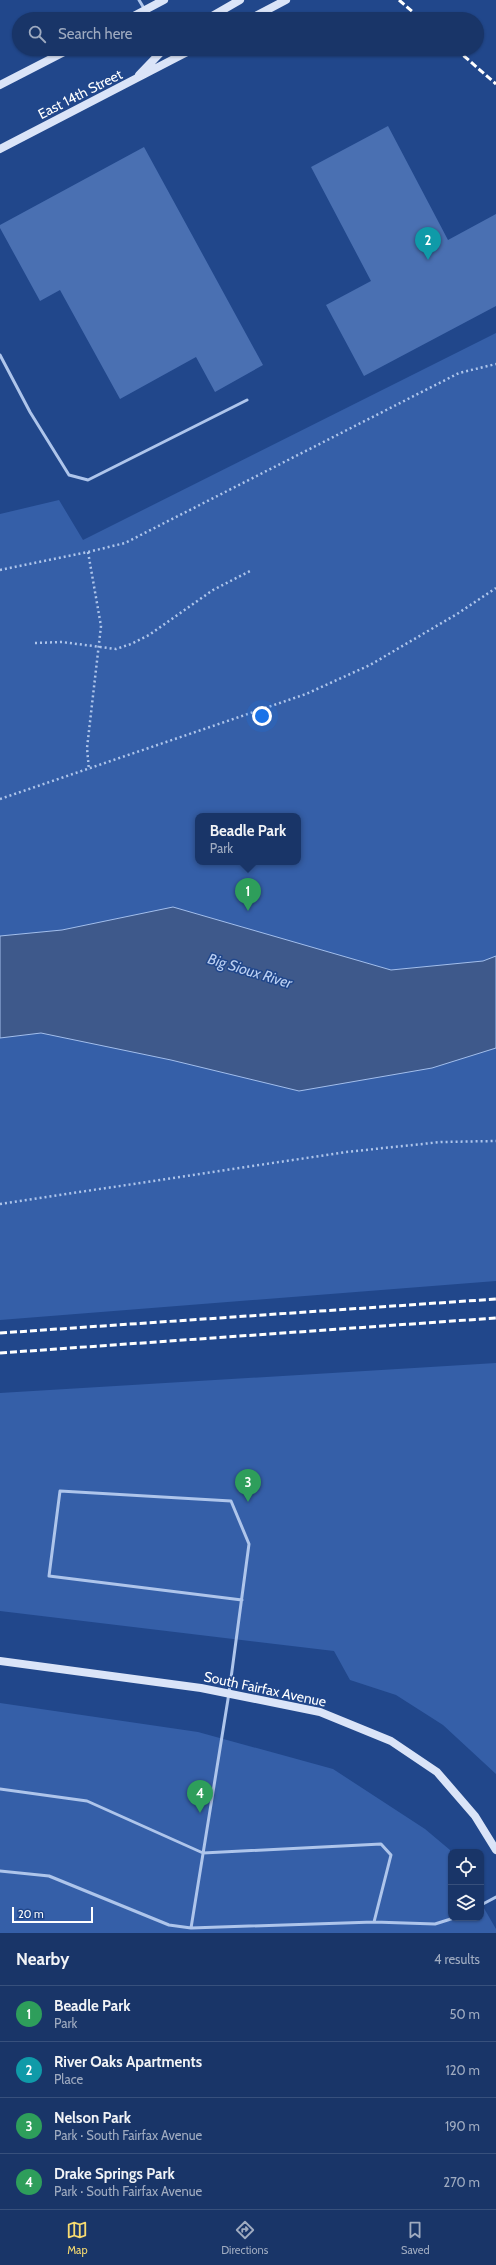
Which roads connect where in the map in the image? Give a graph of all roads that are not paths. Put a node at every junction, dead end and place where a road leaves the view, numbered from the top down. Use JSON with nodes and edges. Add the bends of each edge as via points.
{"nodes":[{"id":1,"x":139,"y":0,"type":"edge"},
{"id":2,"x":164,"y":0,"type":"edge"},
{"id":3,"x":240,"y":0,"type":"edge"},
{"id":4,"x":286,"y":0,"type":"edge"},
{"id":5,"x":144,"y":10,"type":"junction"},
{"id":6,"x":140,"y":12,"type":"edge"},
{"id":7,"x":219,"y":12,"type":"edge"},
{"id":8,"x":263,"y":12,"type":"edge"},
{"id":9,"x":56,"y":56,"type":"edge"},
{"id":10,"x":157,"y":56,"type":"edge"},
{"id":11,"x":180,"y":56,"type":"edge"},
{"id":12,"x":135,"y":80,"type":"junction"},
{"id":13,"x":0,"y":85,"type":"edge"},
{"id":14,"x":0,"y":149,"type":"edge"},
{"id":15,"x":0,"y":355,"type":"edge"},
{"id":16,"x":247,"y":400,"type":"dead end"},
{"id":17,"x":242,"y":1600,"type":"junction"},
{"id":18,"x":0,"y":1661,"type":"edge"},
{"id":19,"x":229,"y":1693,"type":"junction"},
{"id":20,"x":0,"y":1789,"type":"edge"},
{"id":21,"x":496,"y":1850,"type":"edge"},
{"id":22,"x":203,"y":1852,"type":"junction"},
{"id":23,"x":0,"y":1871,"type":"edge"},
{"id":24,"x":496,"y":1897,"type":"edge"},
{"id":25,"x":484,"y":1903,"type":"edge"},
{"id":26,"x":448,"y":1920,"type":"edge"},
{"id":27,"x":374,"y":1922,"type":"junction"},
{"id":28,"x":191,"y":1928,"type":"junction"}],
"edges":[{"from":1,"to":5,"type":"lane"},
{"from":2,"to":5,"type":"street"},
{"from":3,"to":7,"type":"street"},
{"from":4,"to":8,"type":"street"},
{"from":5,"to":6,"type":"street"},
{"from":9,"to":13,"type":"street"},
{"from":10,"to":12,"type":"street"},
{"from":11,"to":12,"type":"street","name":"East 14th Street"},
{"from":12,"to":14,"type":"street","name":"East 14th Street"},
{"from":15,"to":16,"type":"lane","via":[[30,412],[69,475],[88,480]]},
{"from":17,"to":17,"type":"lane","via":[[249,1544],[231,1501],[60,1491],[49,1576]]},
{"from":17,"to":19,"type":"lane"},
{"from":18,"to":19,"type":"street","name":"South Fairfax Avenue"},
{"from":19,"to":21,"type":"street","name":"South Fairfax Avenue","via":[[320,1712],[391,1741],[436,1772],[475,1816]]},
{"from":19,"to":22,"type":"lane"},
{"from":20,"to":22,"type":"lane","via":[[87,1801]]},
{"from":22,"to":27,"type":"lane","via":[[381,1844],[391,1855]]},
{"from":22,"to":28,"type":"lane"},
{"from":23,"to":28,"type":"lane","via":[[49,1876],[169,1925]]},
{"from":24,"to":25,"type":"lane"},
{"from":26,"to":27,"type":"lane","via":[[436,1924]]},
{"from":27,"to":28,"type":"lane"}]}
